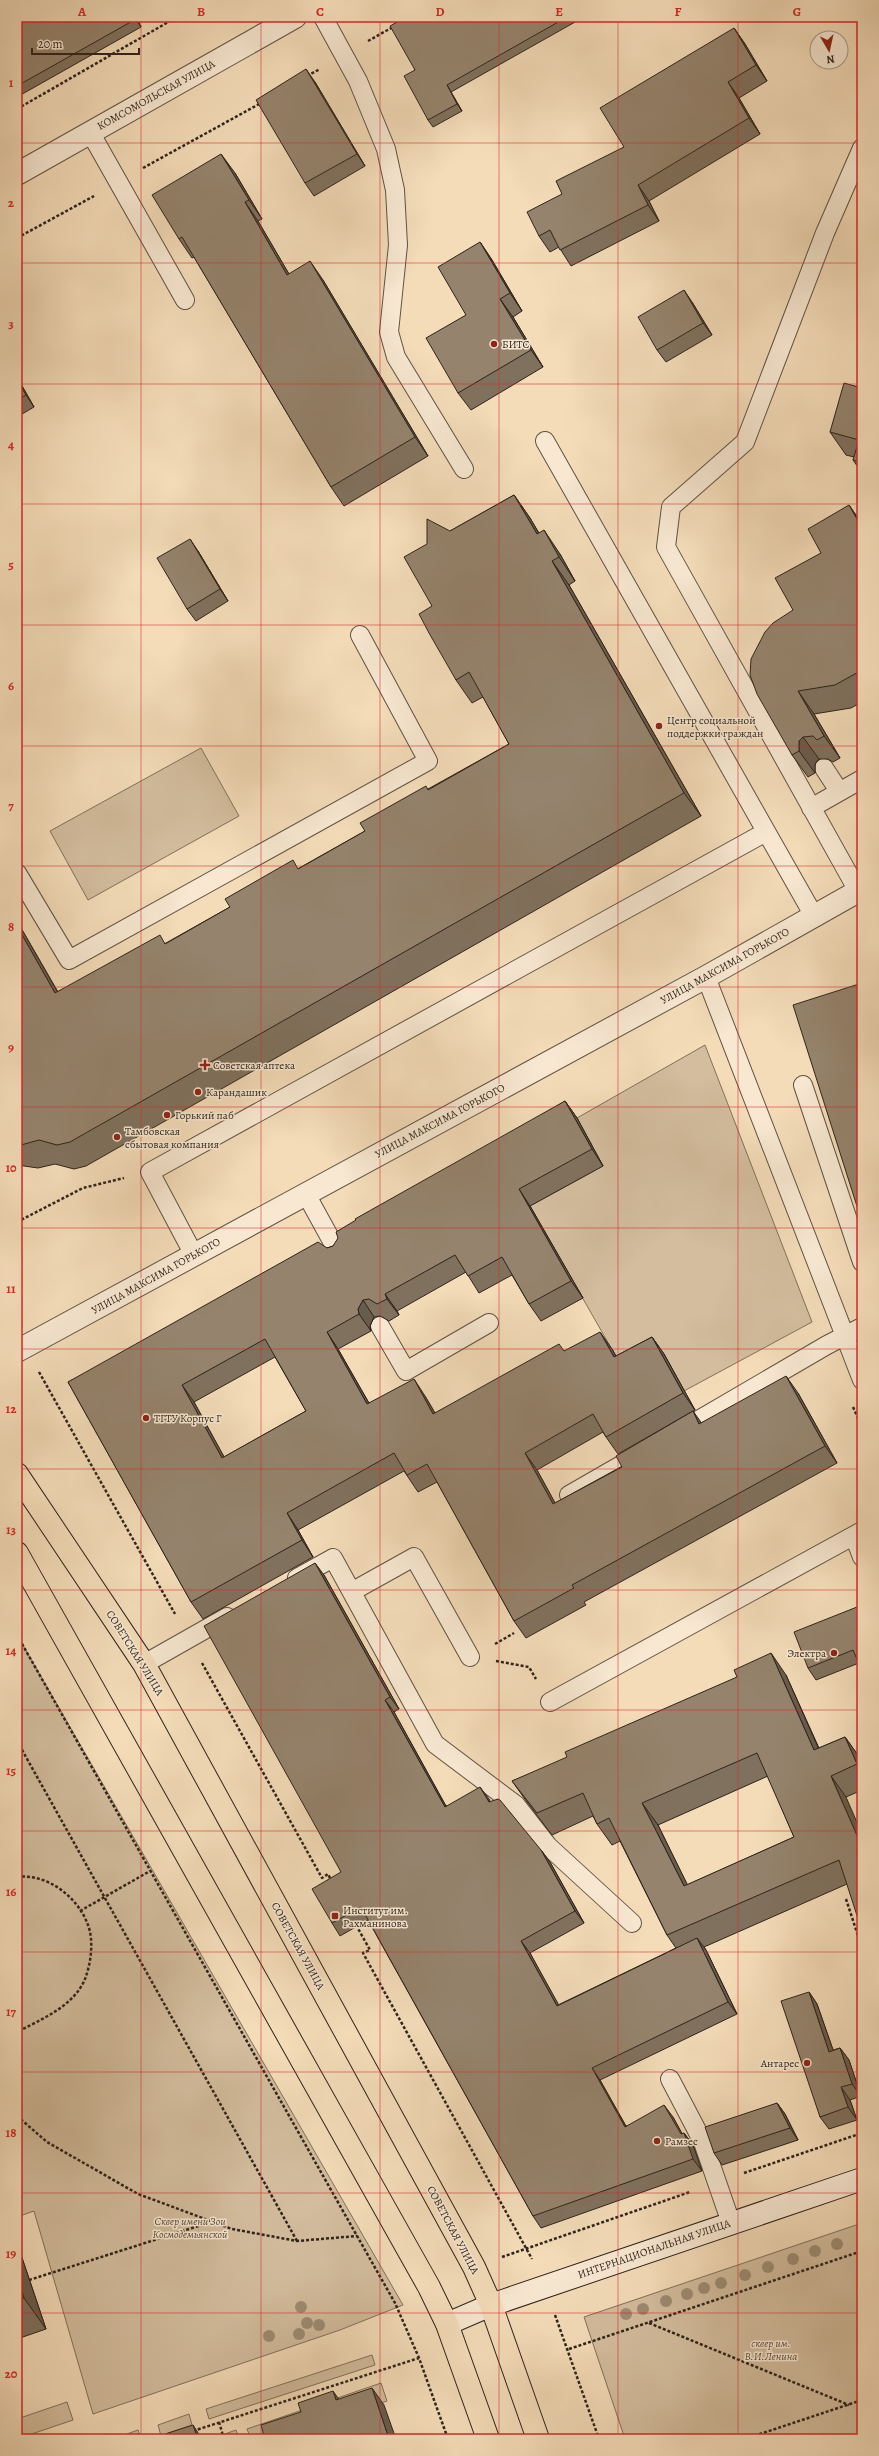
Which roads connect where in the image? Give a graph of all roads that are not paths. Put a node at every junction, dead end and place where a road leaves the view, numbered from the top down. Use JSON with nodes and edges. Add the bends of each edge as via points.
{"nodes":[{"id":1,"x":295,"y":17,"type":"edge"},
{"id":2,"x":323,"y":17,"type":"edge"},
{"id":3,"x":90,"y":132,"type":"junction"},
{"id":4,"x":862,"y":148,"type":"edge"},
{"id":5,"x":17,"y":174,"type":"edge"},
{"id":6,"x":185,"y":300,"type":"dead end"},
{"id":7,"x":545,"y":441,"type":"dead end"},
{"id":8,"x":464,"y":469,"type":"dead end"},
{"id":9,"x":360,"y":635,"type":"dead end"},
{"id":10,"x":824,"y":768,"type":"edge"},
{"id":11,"x":862,"y":779,"type":"edge"},
{"id":12,"x":839,"y":792,"type":"junction"},
{"id":13,"x":811,"y":808,"type":"junction"},
{"id":14,"x":766,"y":832,"type":"junction"},
{"id":15,"x":17,"y":873,"type":"edge"},
{"id":16,"x":860,"y":890,"type":"edge"},
{"id":17,"x":814,"y":916,"type":"junction"},
{"id":18,"x":706,"y":977,"type":"junction"},
{"id":19,"x":803,"y":1085,"type":"dead end"},
{"id":20,"x":306,"y":1194,"type":"junction"},
{"id":21,"x":339,"y":1254,"type":"edge"},
{"id":22,"x":194,"y":1255,"type":"junction"},
{"id":23,"x":862,"y":1262,"type":"edge"},
{"id":24,"x":489,"y":1323,"type":"dead end"},
{"id":25,"x":380,"y":1326,"type":"edge"},
{"id":26,"x":862,"y":1327,"type":"edge"},
{"id":27,"x":843,"y":1336,"type":"junction"},
{"id":28,"x":22,"y":1349,"type":"edge"},
{"id":29,"x":862,"y":1380,"type":"edge"},
{"id":30,"x":17,"y":1474,"type":"edge"},
{"id":31,"x":569,"y":1495,"type":"edge"},
{"id":32,"x":858,"y":1534,"type":"edge"},
{"id":33,"x":17,"y":1553,"type":"edge"},
{"id":34,"x":862,"y":1557,"type":"edge"},
{"id":35,"x":285,"y":1585,"type":"edge"},
{"id":36,"x":353,"y":1592,"type":"junction"},
{"id":37,"x":244,"y":1608,"type":"edge"},
{"id":38,"x":470,"y":1657,"type":"dead end"},
{"id":39,"x":144,"y":1664,"type":"junction"},
{"id":40,"x":550,"y":1702,"type":"dead end"},
{"id":41,"x":632,"y":1923,"type":"dead end"},
{"id":42,"x":670,"y":2079,"type":"dead end"},
{"id":43,"x":862,"y":2178,"type":"edge"},
{"id":44,"x":731,"y":2223,"type":"junction"},
{"id":45,"x":491,"y":2305,"type":"junction"},
{"id":46,"x":447,"y":2324,"type":"junction"},
{"id":47,"x":488,"y":2439,"type":"edge"},
{"id":48,"x":538,"y":2439,"type":"edge"}],
"edges":[{"from":1,"to":3,"type":"street","name":"КОМСОМОЛЬСКАЯ УЛИЦА"},
{"from":2,"to":8,"type":"lane","via":[[358,81],[386,149],[395,190],[398,245],[389,332],[396,357]]},
{"from":3,"to":5,"type":"street","name":"КОМСОМОЛЬСКАЯ УЛИЦА"},
{"from":3,"to":6,"type":"lane"},
{"from":4,"to":13,"type":"lane","via":[[825,233],[745,442],[671,507],[666,547]]},
{"from":7,"to":14,"type":"lane"},
{"from":9,"to":15,"type":"lane","via":[[428,761],[69,960]]},
{"from":10,"to":12,"type":"lane"},
{"from":11,"to":12,"type":"lane"},
{"from":12,"to":13,"type":"lane"},
{"from":13,"to":16,"type":"lane"},
{"from":14,"to":17,"type":"lane"},
{"from":14,"to":22,"type":"lane","via":[[150,1172]]},
{"from":16,"to":17,"type":"street","name":"УЛИЦА МАКСИМА ГОРЬКОГО"},
{"from":17,"to":18,"type":"street","name":"УЛИЦА МАКСИМА ГОРЬКОГО"},
{"from":18,"to":20,"type":"street","name":"УЛИЦА МАКСИМА ГОРЬКОГО"},
{"from":18,"to":27,"type":"lane"},
{"from":19,"to":23,"type":"lane"},
{"from":20,"to":21,"type":"lane"},
{"from":20,"to":22,"type":"street","name":"УЛИЦА МАКСИМА ГОРЬКОГО"},
{"from":22,"to":28,"type":"street","name":"УЛИЦА МАКСИМА ГОРЬКОГО"},
{"from":24,"to":25,"type":"lane","via":[[406,1371]]},
{"from":26,"to":27,"type":"lane"},
{"from":27,"to":29,"type":"lane"},
{"from":27,"to":31,"type":"lane"},
{"from":30,"to":39,"type":"main road","name":"СОВЕТСКАЯ УЛИЦА"},
{"from":32,"to":34,"type":"lane"},
{"from":32,"to":40,"type":"lane"},
{"from":33,"to":46,"type":"main road","via":[[429,2287]]},
{"from":35,"to":36,"type":"lane","via":[[333,1558]]},
{"from":36,"to":38,"type":"lane","via":[[414,1557]]},
{"from":36,"to":41,"type":"lane","via":[[435,1744],[516,1805],[548,1846]]},
{"from":37,"to":39,"type":"lane"},
{"from":39,"to":45,"type":"main road","name":"СОВЕТСКАЯ УЛИЦА","via":[[474,2267]]},
{"from":42,"to":44,"type":"lane","via":[[703,2142]]},
{"from":43,"to":44,"type":"street","name":"ИНТЕРНАЦИОНАЛЬНАЯ УЛИЦА"},
{"from":44,"to":45,"type":"street","name":"ИНТЕРНАЦИОНАЛЬНАЯ УЛИЦА"},
{"from":45,"to":46,"type":"street","name":"ИНТЕРНАЦИОНАЛЬНАЯ УЛИЦА"},
{"from":45,"to":48,"type":"main road","name":"СОВЕТСКАЯ УЛИЦА"},
{"from":46,"to":47,"type":"main road"}]}
